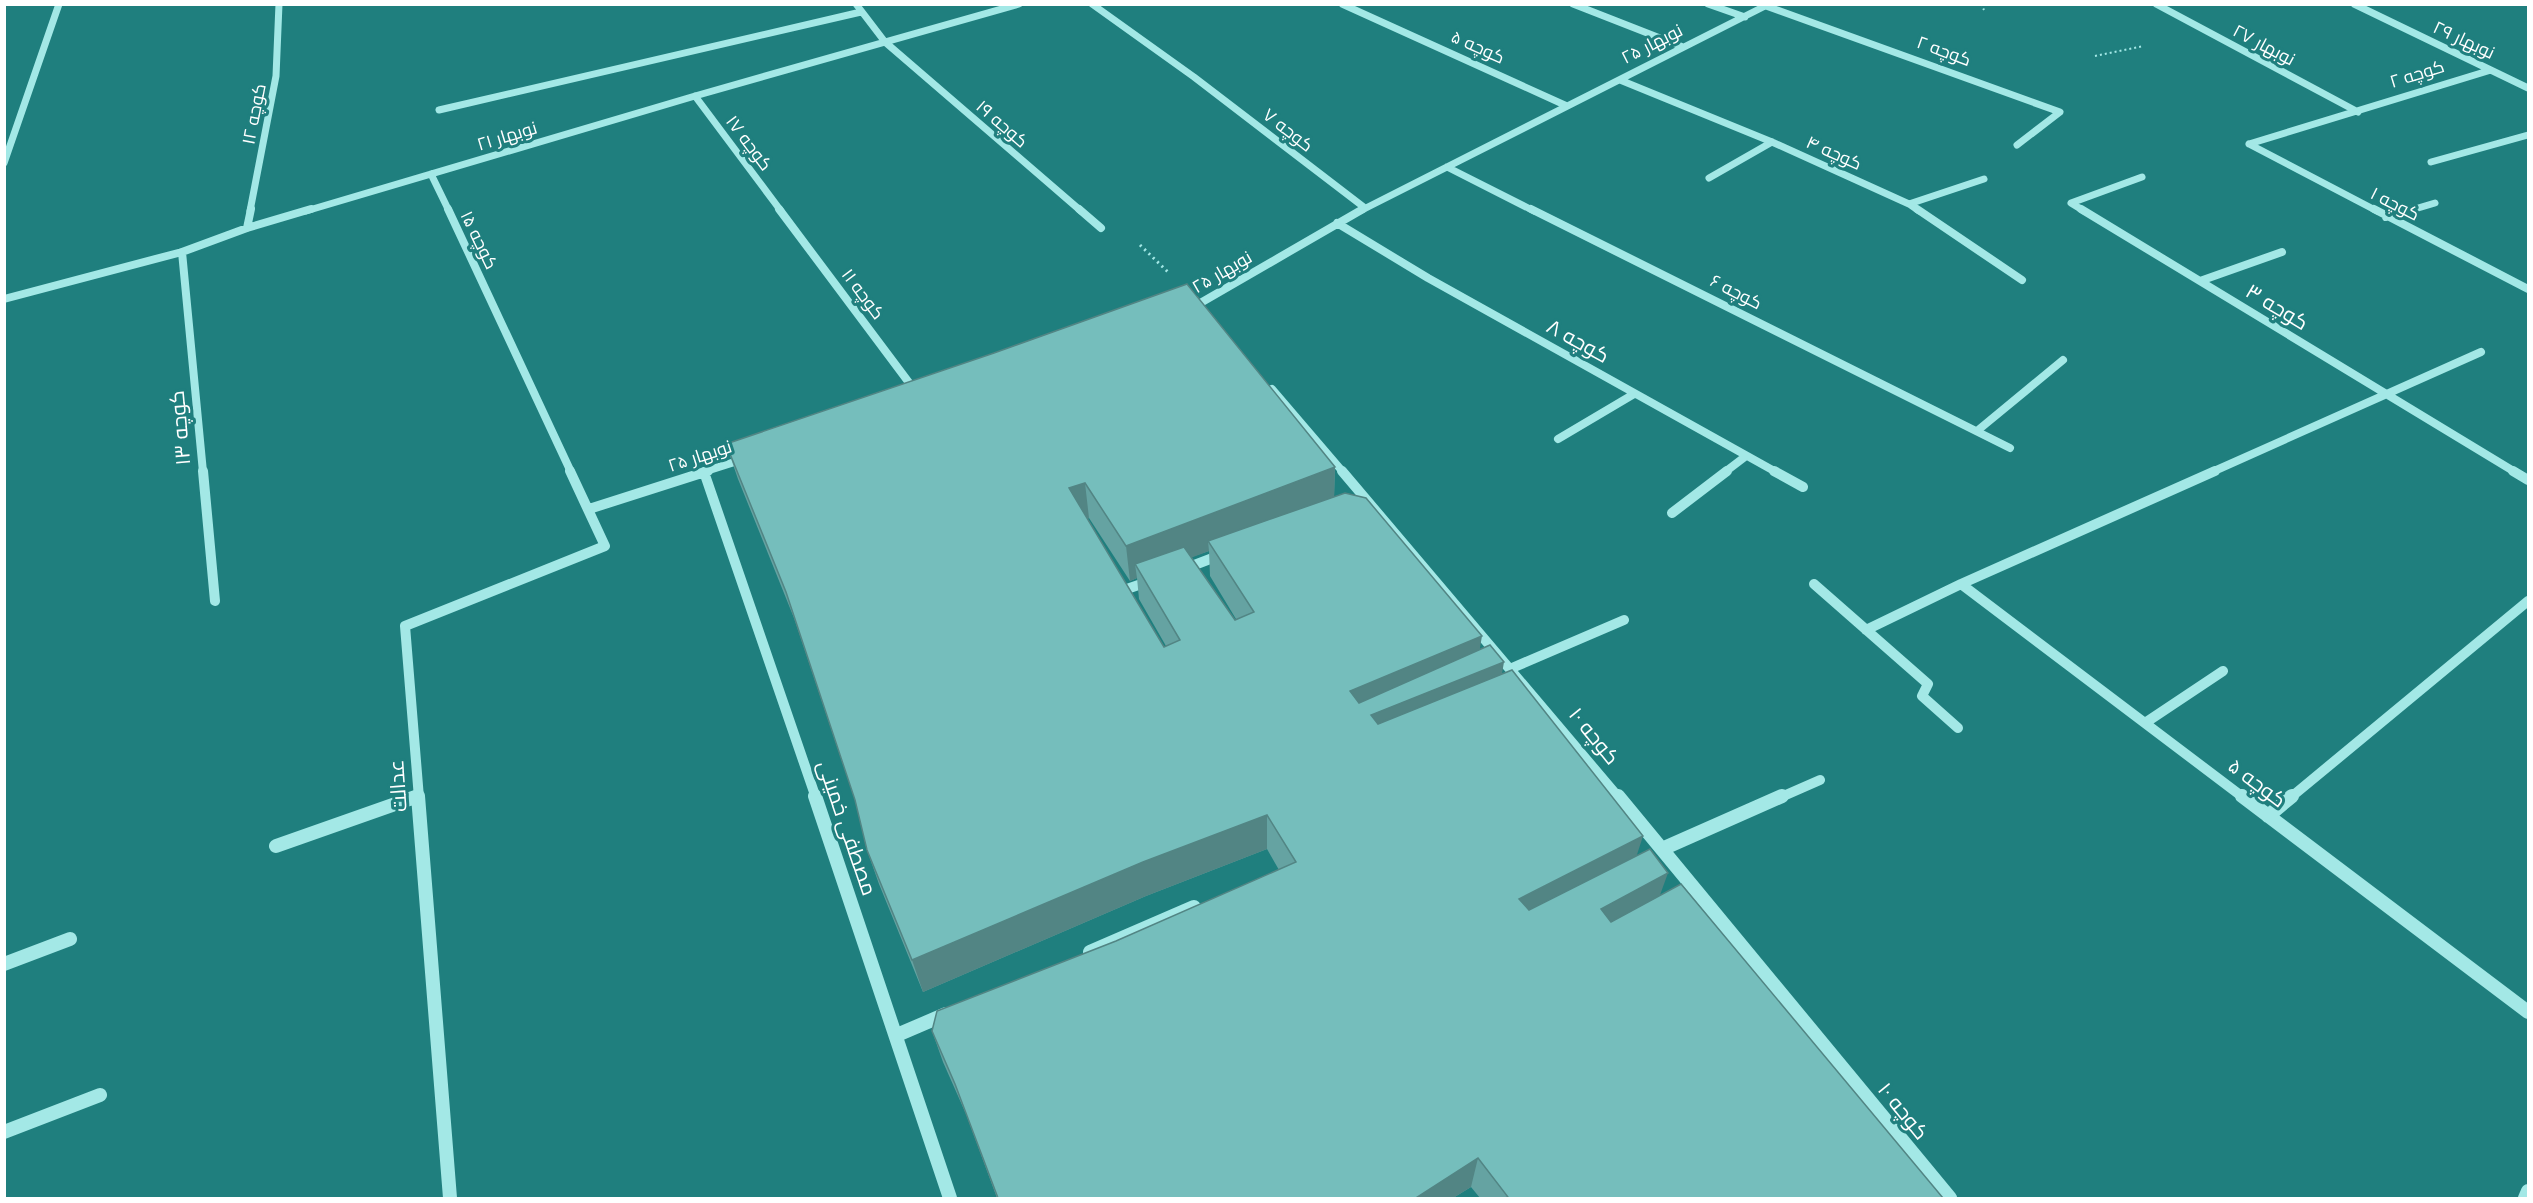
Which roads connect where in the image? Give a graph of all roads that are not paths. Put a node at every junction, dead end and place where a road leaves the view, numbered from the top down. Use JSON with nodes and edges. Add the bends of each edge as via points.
{"nodes":[{"id":1,"x":59,"y":4,"type":"edge"},
{"id":2,"x":279,"y":4,"type":"edge"},
{"id":3,"x":856,"y":4,"type":"edge"},
{"id":4,"x":1019,"y":4,"type":"edge"},
{"id":5,"x":1092,"y":4,"type":"edge"},
{"id":6,"x":1342,"y":4,"type":"edge"},
{"id":7,"x":1573,"y":4,"type":"edge"},
{"id":8,"x":1707,"y":4,"type":"edge"},
{"id":9,"x":2156,"y":4,"type":"edge"},
{"id":10,"x":2354,"y":4,"type":"edge"},
{"id":11,"x":1767,"y":5,"type":"edge"},
{"id":12,"x":861,"y":12,"type":"junction"},
{"id":13,"x":1745,"y":17,"type":"junction"},
{"id":14,"x":885,"y":42,"type":"junction"},
{"id":15,"x":1683,"y":47,"type":"junction"},
{"id":16,"x":2492,"y":70,"type":"junction"},
{"id":17,"x":1620,"y":80,"type":"junction"},
{"id":18,"x":2529,"y":88,"type":"edge"},
{"id":19,"x":695,"y":96,"type":"junction"},
{"id":20,"x":1567,"y":106,"type":"junction"},
{"id":21,"x":439,"y":110,"type":"dead end"},
{"id":22,"x":2358,"y":112,"type":"junction"},
{"id":23,"x":2529,"y":135,"type":"edge"},
{"id":24,"x":1772,"y":142,"type":"junction"},
{"id":25,"x":2249,"y":144,"type":"joint"},
{"id":26,"x":2017,"y":145,"type":"dead end"},
{"id":27,"x":2431,"y":162,"type":"dead end"},
{"id":28,"x":4,"y":163,"type":"edge"},
{"id":29,"x":1447,"y":167,"type":"junction"},
{"id":30,"x":431,"y":174,"type":"junction"},
{"id":31,"x":2142,"y":177,"type":"dead end"},
{"id":32,"x":1709,"y":178,"type":"dead end"},
{"id":33,"x":1984,"y":179,"type":"dead end"},
{"id":34,"x":2435,"y":203,"type":"dead end"},
{"id":35,"x":1909,"y":204,"type":"junction"},
{"id":36,"x":778,"y":208,"type":"joint"},
{"id":37,"x":1365,"y":208,"type":"junction"},
{"id":38,"x":2386,"y":217,"type":"junction"},
{"id":39,"x":1337,"y":223,"type":"junction"},
{"id":40,"x":248,"y":228,"type":"junction"},
{"id":41,"x":1101,"y":228,"type":"road end"},
{"id":42,"x":182,"y":252,"type":"junction"},
{"id":43,"x":2282,"y":252,"type":"dead end"},
{"id":44,"x":2022,"y":280,"type":"dead end"},
{"id":45,"x":2200,"y":281,"type":"junction"},
{"id":46,"x":2529,"y":289,"type":"edge"},
{"id":47,"x":4,"y":299,"type":"edge"},
{"id":48,"x":1181,"y":313,"type":"edge"},
{"id":49,"x":2481,"y":352,"type":"dead end"},
{"id":50,"x":2063,"y":360,"type":"dead end"},
{"id":51,"x":1260,"y":376,"type":"edge"},
{"id":52,"x":1634,"y":394,"type":"junction"},
{"id":53,"x":2385,"y":394,"type":"junction"},
{"id":54,"x":911,"y":403,"type":"edge"},
{"id":55,"x":1977,"y":431,"type":"junction"},
{"id":56,"x":1558,"y":438,"type":"dead end"},
{"id":57,"x":2010,"y":448,"type":"dead end"},
{"id":58,"x":1746,"y":456,"type":"junction"},
{"id":59,"x":748,"y":457,"type":"edge"},
{"id":60,"x":704,"y":472,"type":"junction"},
{"id":61,"x":2529,"y":480,"type":"edge"},
{"id":62,"x":1803,"y":487,"type":"dead end"},
{"id":63,"x":589,"y":509,"type":"junction"},
{"id":64,"x":1672,"y":513,"type":"dead end"},
{"id":65,"x":1235,"y":550,"type":"edge"},
{"id":66,"x":1169,"y":574,"type":"edge"},
{"id":67,"x":1158,"y":578,"type":"edge"},
{"id":68,"x":1814,"y":584,"type":"dead end"},
{"id":69,"x":1961,"y":584,"type":"junction"},
{"id":70,"x":1124,"y":590,"type":"edge"},
{"id":71,"x":215,"y":601,"type":"dead end"},
{"id":72,"x":2529,"y":601,"type":"edge"},
{"id":73,"x":1624,"y":620,"type":"dead end"},
{"id":74,"x":1866,"y":630,"type":"junction"},
{"id":75,"x":1512,"y":668,"type":"junction"},
{"id":76,"x":2223,"y":671,"type":"dead end"},
{"id":77,"x":2145,"y":723,"type":"junction"},
{"id":78,"x":1958,"y":728,"type":"dead end"},
{"id":79,"x":1820,"y":780,"type":"dead end"},
{"id":80,"x":419,"y":796,"type":"junction"},
{"id":81,"x":2268,"y":816,"type":"junction"},
{"id":82,"x":276,"y":846,"type":"dead end"},
{"id":83,"x":1662,"y":849,"type":"junction"},
{"id":84,"x":1203,"y":903,"type":"edge"},
{"id":85,"x":70,"y":939,"type":"dead end"},
{"id":86,"x":1083,"y":955,"type":"edge"},
{"id":87,"x":4,"y":964,"type":"edge"},
{"id":88,"x":962,"y":1007,"type":"edge"},
{"id":89,"x":2529,"y":1012,"type":"edge"},
{"id":90,"x":897,"y":1035,"type":"junction"},
{"id":91,"x":100,"y":1095,"type":"dead end"},
{"id":92,"x":4,"y":1132,"type":"edge"},
{"id":93,"x":2529,"y":1191,"type":"edge"},
{"id":94,"x":450,"y":1198,"type":"edge"},
{"id":95,"x":950,"y":1198,"type":"edge"},
{"id":96,"x":1950,"y":1198,"type":"edge"},
{"id":97,"x":2525,"y":1198,"type":"edge"}],
"edges":[{"from":1,"to":28,"type":"street"},
{"from":2,"to":40,"type":"street","name":"کوچه ۱۲","via":[[276,76]]},
{"from":3,"to":12,"type":"street","name":"کوچه ۱۹"},
{"from":4,"to":14,"type":"street","name":"نوبهار ۲۱"},
{"from":5,"to":37,"type":"street","name":"کوچه ۷","via":[[1194,76]]},
{"from":6,"to":20,"type":"street","name":"کوچه ۵"},
{"from":7,"to":15,"type":"street"},
{"from":8,"to":13,"type":"street"},
{"from":9,"to":22,"type":"street","name":"نوبهار ۲۷"},
{"from":10,"to":16,"type":"street","name":"نوبهار ۲۹"},
{"from":11,"to":13,"type":"street","name":"نوبهار ۲۵"},
{"from":11,"to":26,"type":"street","name":"کوچه ۲","via":[[2060,112]]},
{"from":12,"to":14,"type":"street","name":"کوچه ۱۹"},
{"from":12,"to":21,"type":"street"},
{"from":13,"to":15,"type":"street","name":"نوبهار ۲۵"},
{"from":14,"to":19,"type":"street","name":"نوبهار ۲۱"},
{"from":14,"to":41,"type":"street","name":"کوچه ۱۹"},
{"from":15,"to":17,"type":"street","name":"نوبهار ۲۵"},
{"from":16,"to":18,"type":"street","name":"نوبهار ۲۹"},
{"from":16,"to":22,"type":"street","name":"کوچه ۲"},
{"from":17,"to":20,"type":"street","name":"نوبهار ۲۵"},
{"from":17,"to":24,"type":"street","name":"کوچه ۴"},
{"from":19,"to":30,"type":"street","name":"نوبهار ۲۱"},
{"from":19,"to":36,"type":"street","name":"کوچه ۱۷"},
{"from":20,"to":29,"type":"street","name":"نوبهار ۲۵"},
{"from":22,"to":25,"type":"street","name":"کوچه ۲"},
{"from":23,"to":27,"type":"street"},
{"from":24,"to":32,"type":"street"},
{"from":24,"to":35,"type":"street","name":"کوچه ۴"},
{"from":25,"to":38,"type":"street","name":"کوچه ۱"},
{"from":29,"to":37,"type":"street","name":"نوبهار ۲۵"},
{"from":29,"to":55,"type":"street","name":"کوچه ۶"},
{"from":30,"to":40,"type":"street","name":"نوبهار ۲۱"},
{"from":30,"to":63,"type":"street","name":"کوچه ۱۵"},
{"from":31,"to":45,"type":"street","name":"کوچه ۳","via":[[2071,202]]},
{"from":33,"to":35,"type":"street"},
{"from":34,"to":38,"type":"street"},
{"from":35,"to":44,"type":"street","name":"کوچه ۴"},
{"from":36,"to":54,"type":"street","name":"کوچه ۱۱","via":[[922,399]]},
{"from":37,"to":39,"type":"street","name":"نوبهار ۲۵"},
{"from":38,"to":46,"type":"street","name":"کوچه ۱"},
{"from":39,"to":48,"type":"street","name":"نوبهار ۲۵","via":[[1203,309]]},
{"from":39,"to":52,"type":"street","name":"کوچه ۸"},
{"from":40,"to":42,"type":"street","name":"نوبهار ۲۱"},
{"from":42,"to":47,"type":"street","name":"نوبهار ۲۱"},
{"from":42,"to":71,"type":"street","name":"کوچه ۱۳"},
{"from":43,"to":45,"type":"street"},
{"from":45,"to":53,"type":"street","name":"کوچه ۳"},
{"from":49,"to":53,"type":"street"},
{"from":50,"to":55,"type":"street"},
{"from":51,"to":75,"type":"street","name":"کوچه ۱۰","via":[[1362,502]]},
{"from":52,"to":56,"type":"street"},
{"from":52,"to":58,"type":"street","name":"کوچه ۸"},
{"from":53,"to":61,"type":"street","name":"کوچه ۳"},
{"from":53,"to":69,"type":"street"},
{"from":55,"to":57,"type":"street","name":"کوچه ۶"},
{"from":58,"to":62,"type":"street","name":"کوچه ۸"},
{"from":58,"to":64,"type":"street"},
{"from":59,"to":60,"type":"street","name":"نوبهار ۲۵"},
{"from":60,"to":63,"type":"street","name":"نوبهار ۲۵"},
{"from":60,"to":90,"type":"street","name":"مصطفی خمینی"},
{"from":63,"to":80,"type":"street","name":"عدالت","via":[[605,546],[405,626]]},
{"from":65,"to":66,"type":"street","via":[[1194,571]]},
{"from":67,"to":70,"type":"street"},
{"from":68,"to":74,"type":"street"},
{"from":69,"to":74,"type":"street"},
{"from":69,"to":77,"type":"street","name":"کوچه ۵"},
{"from":72,"to":81,"type":"street"},
{"from":73,"to":75,"type":"street"},
{"from":74,"to":78,"type":"street","via":[[1928,684],[1922,696]]},
{"from":75,"to":83,"type":"street","name":"کوچه ۱۰"},
{"from":76,"to":77,"type":"street"},
{"from":77,"to":81,"type":"street","name":"کوچه ۵"},
{"from":79,"to":83,"type":"street"},
{"from":80,"to":82,"type":"street"},
{"from":80,"to":94,"type":"street","name":"عدالت"},
{"from":81,"to":89,"type":"street","name":"کوچه ۵"},
{"from":83,"to":96,"type":"street","name":"کوچه ۱۰"},
{"from":84,"to":86,"type":"street"},
{"from":85,"to":87,"type":"street"},
{"from":88,"to":90,"type":"street"},
{"from":90,"to":95,"type":"street","name":"مصطفی خمینی"},
{"from":91,"to":92,"type":"street"},
{"from":93,"to":97,"type":"street"}]}
